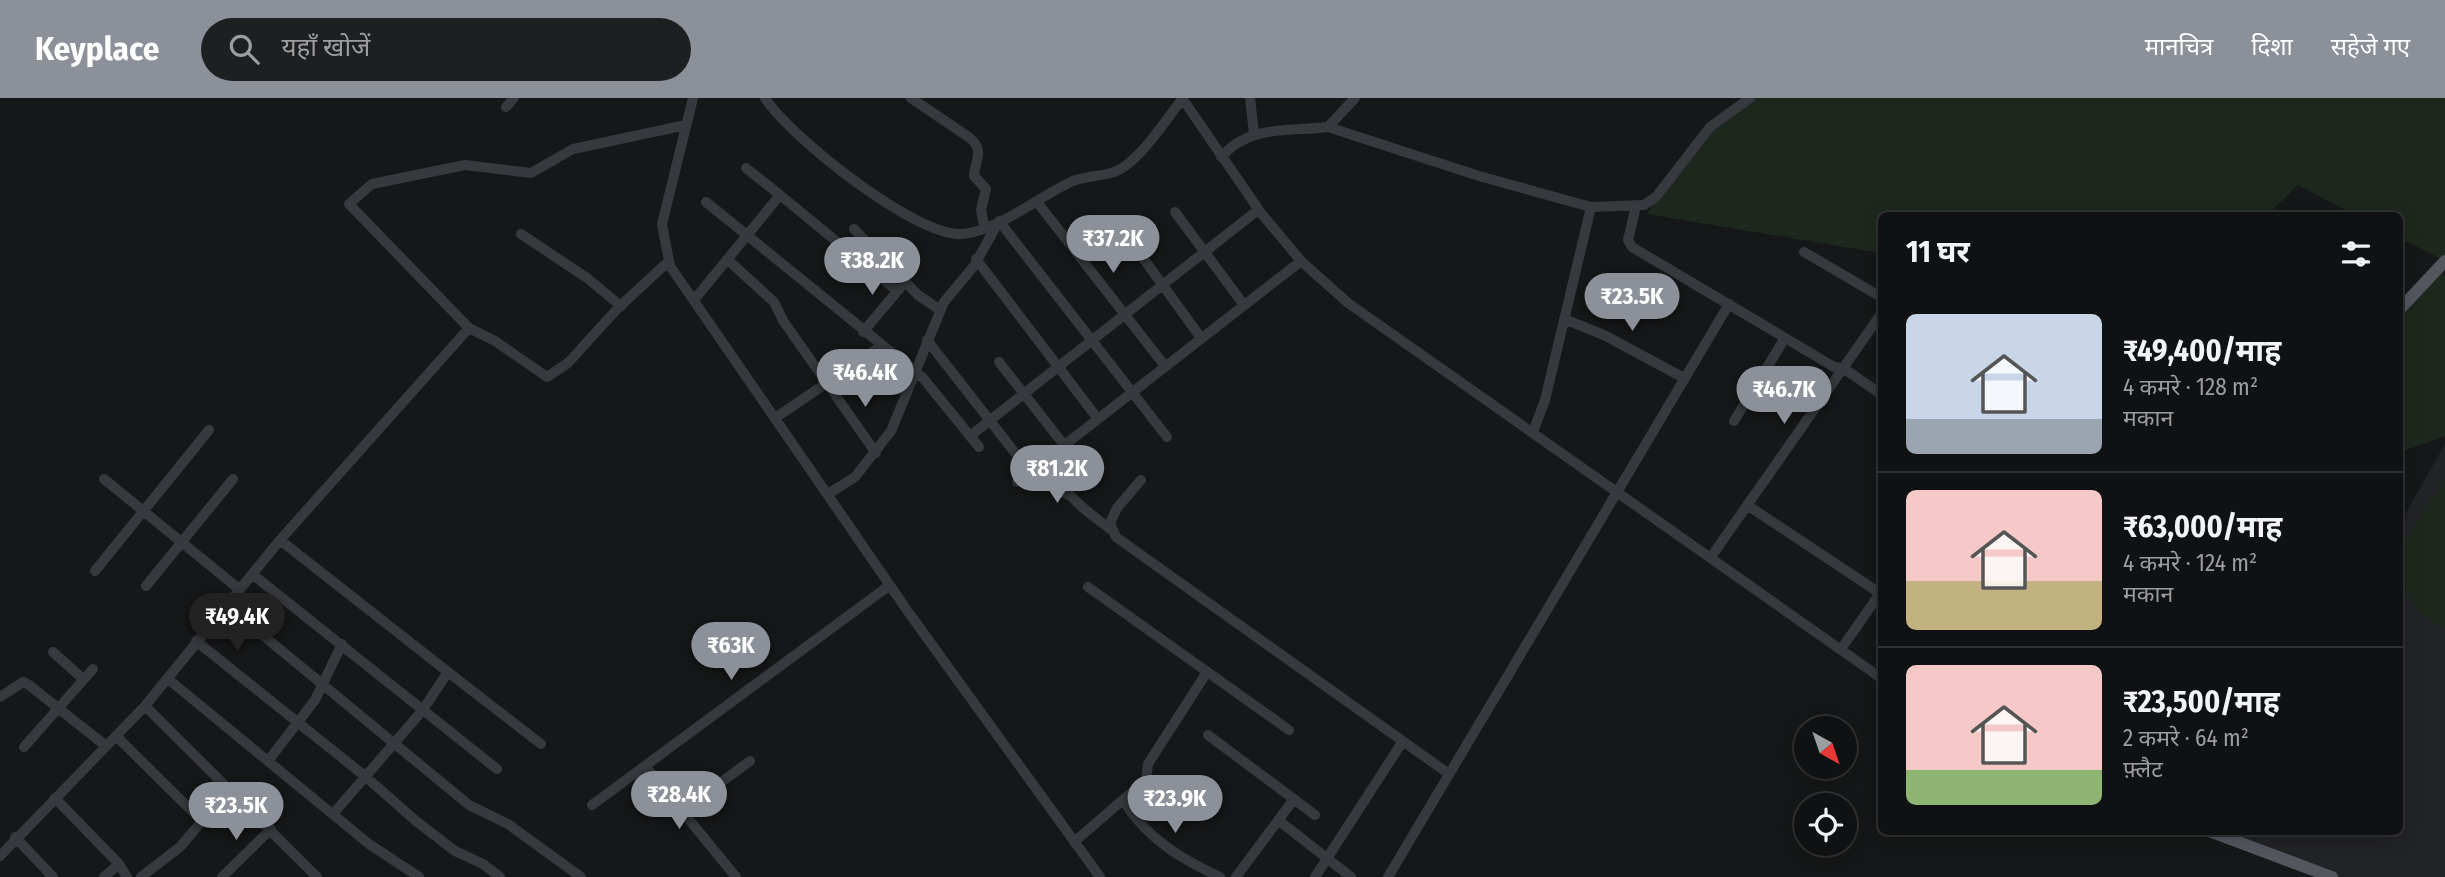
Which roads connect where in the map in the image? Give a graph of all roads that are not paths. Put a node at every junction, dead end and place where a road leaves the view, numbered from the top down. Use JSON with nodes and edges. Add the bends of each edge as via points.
{"nodes":[{"id":1,"x":514,"y":98,"type":"edge"},
{"id":2,"x":693,"y":98,"type":"edge"},
{"id":3,"x":765,"y":98,"type":"edge"},
{"id":4,"x":911,"y":98,"type":"edge"},
{"id":5,"x":1183,"y":98,"type":"edge"},
{"id":6,"x":1250,"y":98,"type":"edge"},
{"id":7,"x":1355,"y":98,"type":"edge"},
{"id":8,"x":1750,"y":98,"type":"edge"},
{"id":9,"x":506,"y":107,"type":"dead end"},
{"id":10,"x":686,"y":125,"type":"junction"},
{"id":11,"x":1328,"y":127,"type":"junction"},
{"id":12,"x":1254,"y":134,"type":"junction"},
{"id":13,"x":1221,"y":157,"type":"junction"},
{"id":14,"x":747,"y":168,"type":"dead end"},
{"id":15,"x":780,"y":195,"type":"junction"},
{"id":16,"x":706,"y":202,"type":"dead end"},
{"id":17,"x":1037,"y":202,"type":"junction"},
{"id":18,"x":1636,"y":206,"type":"junction"},
{"id":19,"x":1591,"y":207,"type":"junction"},
{"id":20,"x":1258,"y":210,"type":"junction"},
{"id":21,"x":1175,"y":212,"type":"dead end"},
{"id":22,"x":999,"y":221,"type":"junction"},
{"id":23,"x":984,"y":226,"type":"junction"},
{"id":24,"x":854,"y":229,"type":"dead end"},
{"id":25,"x":521,"y":234,"type":"dead end"},
{"id":26,"x":746,"y":237,"type":"junction"},
{"id":27,"x":1130,"y":240,"type":"dead end"},
{"id":28,"x":1206,"y":251,"type":"junction"},
{"id":29,"x":1804,"y":252,"type":"dead end"},
{"id":30,"x":976,"y":259,"type":"junction"},
{"id":31,"x":727,"y":260,"type":"junction"},
{"id":32,"x":670,"y":261,"type":"junction"},
{"id":33,"x":1301,"y":261,"type":"junction"},
{"id":34,"x":2445,"y":261,"type":"edge"},
{"id":35,"x":905,"y":282,"type":"junction"},
{"id":36,"x":1163,"y":285,"type":"junction"},
{"id":37,"x":897,"y":291,"type":"junction"},
{"id":38,"x":1878,"y":295,"type":"edge"},
{"id":39,"x":694,"y":300,"type":"junction"},
{"id":40,"x":1729,"y":304,"type":"junction"},
{"id":41,"x":1244,"y":305,"type":"junction"},
{"id":42,"x":621,"y":306,"type":"junction"},
{"id":43,"x":2403,"y":306,"type":"edge"},
{"id":44,"x":940,"y":310,"type":"junction"},
{"id":45,"x":1125,"y":315,"type":"junction"},
{"id":46,"x":1878,"y":318,"type":"edge"},
{"id":47,"x":1564,"y":319,"type":"junction"},
{"id":48,"x":469,"y":328,"type":"junction"},
{"id":49,"x":863,"y":332,"type":"junction"},
{"id":50,"x":1201,"y":338,"type":"junction"},
{"id":51,"x":1785,"y":338,"type":"junction"},
{"id":52,"x":927,"y":340,"type":"junction"},
{"id":53,"x":1091,"y":341,"type":"junction"},
{"id":54,"x":880,"y":347,"type":"junction"},
{"id":55,"x":999,"y":362,"type":"dead end"},
{"id":56,"x":1166,"y":366,"type":"junction"},
{"id":57,"x":1843,"y":368,"type":"junction"},
{"id":58,"x":1057,"y":369,"type":"junction"},
{"id":59,"x":915,"y":371,"type":"junction"},
{"id":60,"x":1684,"y":378,"type":"junction"},
{"id":61,"x":828,"y":381,"type":"junction"},
{"id":62,"x":1878,"y":392,"type":"edge"},
{"id":63,"x":1131,"y":393,"type":"junction"},
{"id":64,"x":1025,"y":394,"type":"junction"},
{"id":65,"x":775,"y":418,"type":"junction"},
{"id":66,"x":1098,"y":419,"type":"junction"},
{"id":67,"x":990,"y":421,"type":"junction"},
{"id":68,"x":1734,"y":421,"type":"dead end"},
{"id":69,"x":209,"y":430,"type":"dead end"},
{"id":70,"x":1533,"y":432,"type":"junction"},
{"id":71,"x":970,"y":436,"type":"junction"},
{"id":72,"x":1167,"y":437,"type":"dead end"},
{"id":73,"x":979,"y":447,"type":"dead end"},
{"id":74,"x":1059,"y":449,"type":"junction"},
{"id":75,"x":876,"y":453,"type":"junction"},
{"id":76,"x":1030,"y":472,"type":"junction"},
{"id":77,"x":104,"y":479,"type":"dead end"},
{"id":78,"x":233,"y":479,"type":"dead end"},
{"id":79,"x":1141,"y":480,"type":"dead end"},
{"id":80,"x":1017,"y":482,"type":"dead end"},
{"id":81,"x":1617,"y":491,"type":"junction"},
{"id":82,"x":828,"y":494,"type":"junction"},
{"id":83,"x":1070,"y":496,"type":"junction"},
{"id":84,"x":1748,"y":505,"type":"junction"},
{"id":85,"x":144,"y":511,"type":"junction"},
{"id":86,"x":1110,"y":529,"type":"junction"},
{"id":87,"x":280,"y":540,"type":"junction"},
{"id":88,"x":181,"y":542,"type":"junction"},
{"id":89,"x":1711,"y":556,"type":"junction"},
{"id":90,"x":95,"y":571,"type":"dead end"},
{"id":91,"x":252,"y":574,"type":"junction"},
{"id":92,"x":890,"y":585,"type":"junction"},
{"id":93,"x":146,"y":586,"type":"dead end"},
{"id":94,"x":1088,"y":587,"type":"dead end"},
{"id":95,"x":239,"y":589,"type":"junction"},
{"id":96,"x":1878,"y":591,"type":"edge"},
{"id":97,"x":1878,"y":597,"type":"edge"},
{"id":98,"x":226,"y":605,"type":"junction"},
{"id":99,"x":196,"y":641,"type":"junction"},
{"id":100,"x":342,"y":644,"type":"junction"},
{"id":101,"x":1841,"y":649,"type":"junction"},
{"id":102,"x":53,"y":652,"type":"dead end"},
{"id":103,"x":93,"y":669,"type":"dead end"},
{"id":104,"x":1207,"y":671,"type":"junction"},
{"id":105,"x":448,"y":672,"type":"junction"},
{"id":106,"x":1878,"y":676,"type":"edge"},
{"id":107,"x":83,"y":679,"type":"junction"},
{"id":108,"x":168,"y":679,"type":"junction"},
{"id":109,"x":323,"y":685,"type":"junction"},
{"id":110,"x":0,"y":697,"type":"edge"},
{"id":111,"x":145,"y":706,"type":"junction"},
{"id":112,"x":58,"y":707,"type":"junction"},
{"id":113,"x":422,"y":711,"type":"junction"},
{"id":114,"x":297,"y":721,"type":"junction"},
{"id":115,"x":1289,"y":730,"type":"dead end"},
{"id":116,"x":1208,"y":735,"type":"dead end"},
{"id":117,"x":116,"y":736,"type":"junction"},
{"id":118,"x":1403,"y":741,"type":"junction"},
{"id":119,"x":541,"y":744,"type":"dead end"},
{"id":120,"x":394,"y":745,"type":"junction"},
{"id":121,"x":106,"y":746,"type":"junction"},
{"id":122,"x":24,"y":747,"type":"dead end"},
{"id":123,"x":268,"y":761,"type":"junction"},
{"id":124,"x":750,"y":761,"type":"dead end"},
{"id":125,"x":645,"y":765,"type":"junction"},
{"id":126,"x":498,"y":769,"type":"dead end"},
{"id":127,"x":1449,"y":774,"type":"junction"},
{"id":128,"x":366,"y":777,"type":"junction"},
{"id":129,"x":230,"y":790,"type":"junction"},
{"id":130,"x":55,"y":798,"type":"junction"},
{"id":131,"x":1294,"y":799,"type":"junction"},
{"id":132,"x":1123,"y":800,"type":"junction"},
{"id":133,"x":592,"y":805,"type":"dead end"},
{"id":134,"x":682,"y":811,"type":"junction"},
{"id":135,"x":333,"y":814,"type":"junction"},
{"id":136,"x":1315,"y":815,"type":"dead end"},
{"id":137,"x":1279,"y":820,"type":"junction"},
{"id":138,"x":202,"y":821,"type":"junction"},
{"id":139,"x":271,"y":829,"type":"junction"},
{"id":140,"x":2220,"y":835,"type":"edge"},
{"id":141,"x":15,"y":837,"type":"junction"},
{"id":142,"x":1074,"y":842,"type":"junction"},
{"id":143,"x":0,"y":856,"type":"edge"},
{"id":144,"x":1327,"y":858,"type":"junction"},
{"id":145,"x":118,"y":864,"type":"junction"},
{"id":146,"x":1094,"y":875,"type":"edge"},
{"id":147,"x":53,"y":877,"type":"edge"},
{"id":148,"x":104,"y":877,"type":"edge"},
{"id":149,"x":127,"y":877,"type":"edge"},
{"id":150,"x":141,"y":877,"type":"edge"},
{"id":151,"x":222,"y":877,"type":"edge"},
{"id":152,"x":317,"y":877,"type":"edge"},
{"id":153,"x":419,"y":877,"type":"edge"},
{"id":154,"x":500,"y":877,"type":"edge"},
{"id":155,"x":581,"y":877,"type":"edge"},
{"id":156,"x":736,"y":877,"type":"edge"},
{"id":157,"x":1220,"y":877,"type":"edge"},
{"id":158,"x":1236,"y":877,"type":"edge"},
{"id":159,"x":1315,"y":877,"type":"edge"},
{"id":160,"x":1352,"y":877,"type":"edge"},
{"id":161,"x":1388,"y":877,"type":"edge"},
{"id":162,"x":2332,"y":877,"type":"edge"}],
"edges":[{"from":1,"to":9,"type":"street"},
{"from":2,"to":10,"type":"street"},
{"from":3,"to":23,"type":"street","via":[[818,155],[892,206],[943,233],[964,234]]},
{"from":4,"to":23,"type":"street","via":[[978,146],[974,176],[986,189],[981,210]]},
{"from":5,"to":13,"type":"street"},
{"from":5,"to":17,"type":"street","via":[[1121,170],[1074,181]]},
{"from":6,"to":12,"type":"street"},
{"from":7,"to":11,"type":"street"},
{"from":8,"to":18,"type":"street","via":[[1710,127],[1656,197]]},
{"from":10,"to":32,"type":"street","via":[[662,224]]},
{"from":10,"to":48,"type":"street","via":[[573,149],[531,173],[465,165],[372,184],[349,204]]},
{"from":11,"to":12,"type":"street"},
{"from":11,"to":19,"type":"street"},
{"from":12,"to":13,"type":"street","via":[[1233,144]]},
{"from":13,"to":20,"type":"street"},
{"from":14,"to":15,"type":"street"},
{"from":15,"to":26,"type":"street"},
{"from":15,"to":37,"type":"street"},
{"from":16,"to":26,"type":"street"},
{"from":17,"to":22,"type":"street"},
{"from":17,"to":45,"type":"street"},
{"from":18,"to":19,"type":"street"},
{"from":18,"to":40,"type":"street","via":[[1628,240],[1632,247]]},
{"from":19,"to":47,"type":"street"},
{"from":20,"to":28,"type":"street"},
{"from":20,"to":33,"type":"street"},
{"from":21,"to":28,"type":"street"},
{"from":22,"to":23,"type":"street"},
{"from":22,"to":30,"type":"street"},
{"from":22,"to":53,"type":"street"},
{"from":24,"to":35,"type":"street"},
{"from":25,"to":42,"type":"street"},
{"from":26,"to":31,"type":"street"},
{"from":26,"to":49,"type":"street"},
{"from":27,"to":36,"type":"street"},
{"from":28,"to":36,"type":"street"},
{"from":28,"to":41,"type":"street"},
{"from":29,"to":38,"type":"street"},
{"from":30,"to":44,"type":"street"},
{"from":30,"to":58,"type":"street"},
{"from":31,"to":39,"type":"street"},
{"from":31,"to":61,"type":"street","via":[[774,302]]},
{"from":32,"to":39,"type":"street"},
{"from":32,"to":42,"type":"street"},
{"from":33,"to":41,"type":"street"},
{"from":33,"to":70,"type":"street","via":[[1348,303]]},
{"from":34,"to":43,"type":"main road"},
{"from":35,"to":37,"type":"street"},
{"from":35,"to":44,"type":"street"},
{"from":36,"to":45,"type":"street"},
{"from":36,"to":50,"type":"street"},
{"from":37,"to":49,"type":"street"},
{"from":39,"to":65,"type":"street"},
{"from":40,"to":51,"type":"street"},
{"from":40,"to":60,"type":"street"},
{"from":41,"to":50,"type":"street"},
{"from":42,"to":48,"type":"street","via":[[568,363],[547,377]]},
{"from":44,"to":52,"type":"street"},
{"from":45,"to":53,"type":"street"},
{"from":45,"to":56,"type":"street"},
{"from":46,"to":57,"type":"street"},
{"from":47,"to":60,"type":"street"},
{"from":47,"to":70,"type":"street"},
{"from":48,"to":87,"type":"street"},
{"from":49,"to":54,"type":"street"},
{"from":50,"to":56,"type":"street"},
{"from":51,"to":57,"type":"street"},
{"from":51,"to":68,"type":"street"},
{"from":52,"to":59,"type":"street"},
{"from":52,"to":67,"type":"street"},
{"from":53,"to":58,"type":"street"},
{"from":53,"to":63,"type":"street"},
{"from":54,"to":59,"type":"street"},
{"from":54,"to":61,"type":"street"},
{"from":55,"to":64,"type":"street"},
{"from":56,"to":63,"type":"street"},
{"from":57,"to":62,"type":"street"},
{"from":57,"to":84,"type":"street"},
{"from":58,"to":64,"type":"street"},
{"from":58,"to":66,"type":"street"},
{"from":59,"to":71,"type":"street"},
{"from":59,"to":75,"type":"street","via":[[891,431]]},
{"from":60,"to":81,"type":"street"},
{"from":61,"to":65,"type":"street"},
{"from":61,"to":75,"type":"street"},
{"from":63,"to":66,"type":"street"},
{"from":63,"to":72,"type":"street"},
{"from":64,"to":67,"type":"street"},
{"from":64,"to":74,"type":"street"},
{"from":65,"to":82,"type":"street"},
{"from":66,"to":74,"type":"street"},
{"from":67,"to":71,"type":"street"},
{"from":67,"to":76,"type":"street"},
{"from":69,"to":85,"type":"street"},
{"from":70,"to":81,"type":"street"},
{"from":71,"to":73,"type":"street"},
{"from":74,"to":76,"type":"street"},
{"from":74,"to":83,"type":"street","via":[[1058,478]]},
{"from":75,"to":82,"type":"street","via":[[855,477]]},
{"from":76,"to":80,"type":"street"},
{"from":76,"to":83,"type":"street"},
{"from":77,"to":85,"type":"street"},
{"from":78,"to":88,"type":"street"},
{"from":79,"to":86,"type":"street","via":[[1117,508]]},
{"from":81,"to":89,"type":"street"},
{"from":81,"to":127,"type":"street"},
{"from":82,"to":92,"type":"street"},
{"from":83,"to":86,"type":"street"},
{"from":84,"to":89,"type":"street"},
{"from":84,"to":96,"type":"street"},
{"from":85,"to":88,"type":"street"},
{"from":85,"to":90,"type":"street"},
{"from":86,"to":118,"type":"street","via":[[1115,537]]},
{"from":87,"to":91,"type":"street"},
{"from":87,"to":105,"type":"street"},
{"from":88,"to":93,"type":"street"},
{"from":88,"to":95,"type":"street"},
{"from":89,"to":101,"type":"street"},
{"from":91,"to":95,"type":"street"},
{"from":91,"to":100,"type":"street"},
{"from":92,"to":125,"type":"street"},
{"from":92,"to":142,"type":"street"},
{"from":94,"to":104,"type":"street"},
{"from":95,"to":98,"type":"street"},
{"from":97,"to":101,"type":"street"},
{"from":98,"to":99,"type":"street"},
{"from":98,"to":109,"type":"street"},
{"from":99,"to":108,"type":"street"},
{"from":99,"to":114,"type":"street"},
{"from":100,"to":109,"type":"street"},
{"from":100,"to":113,"type":"street"},
{"from":101,"to":106,"type":"street"},
{"from":102,"to":107,"type":"street"},
{"from":103,"to":107,"type":"street"},
{"from":104,"to":115,"type":"street"},
{"from":104,"to":132,"type":"street","via":[[1148,764],[1146,780]]},
{"from":105,"to":113,"type":"street"},
{"from":105,"to":119,"type":"street"},
{"from":107,"to":112,"type":"street"},
{"from":108,"to":111,"type":"street"},
{"from":108,"to":123,"type":"street"},
{"from":109,"to":114,"type":"street"},
{"from":109,"to":120,"type":"street"},
{"from":110,"to":112,"type":"street","via":[[23,682]]},
{"from":111,"to":117,"type":"street"},
{"from":111,"to":129,"type":"street"},
{"from":112,"to":121,"type":"street"},
{"from":112,"to":122,"type":"street"},
{"from":113,"to":120,"type":"street"},
{"from":113,"to":126,"type":"street"},
{"from":114,"to":123,"type":"street"},
{"from":114,"to":128,"type":"street"},
{"from":116,"to":131,"type":"street"},
{"from":117,"to":121,"type":"street"},
{"from":117,"to":138,"type":"street"},
{"from":118,"to":127,"type":"street"},
{"from":118,"to":144,"type":"street"},
{"from":120,"to":128,"type":"street"},
{"from":120,"to":155,"type":"street","via":[[470,805],[508,824]]},
{"from":121,"to":130,"type":"street"},
{"from":123,"to":135,"type":"street"},
{"from":124,"to":134,"type":"street"},
{"from":125,"to":133,"type":"street"},
{"from":125,"to":134,"type":"street"},
{"from":127,"to":161,"type":"street"},
{"from":128,"to":135,"type":"street"},
{"from":128,"to":154,"type":"street","via":[[455,851]]},
{"from":129,"to":138,"type":"street"},
{"from":129,"to":139,"type":"street"},
{"from":130,"to":141,"type":"street"},
{"from":130,"to":145,"type":"street"},
{"from":131,"to":136,"type":"street"},
{"from":131,"to":137,"type":"street"},
{"from":132,"to":142,"type":"street"},
{"from":132,"to":157,"type":"street","via":[[1178,857]]},
{"from":134,"to":156,"type":"street"},
{"from":135,"to":153,"type":"street","via":[[369,845]]},
{"from":137,"to":144,"type":"street"},
{"from":137,"to":158,"type":"street"},
{"from":138,"to":150,"type":"street","via":[[180,847]]},
{"from":139,"to":151,"type":"street"},
{"from":139,"to":152,"type":"street"},
{"from":140,"to":162,"type":"main road"},
{"from":141,"to":143,"type":"street"},
{"from":141,"to":147,"type":"street"},
{"from":142,"to":146,"type":"street"},
{"from":144,"to":159,"type":"street"},
{"from":144,"to":160,"type":"street"},
{"from":145,"to":148,"type":"street"},
{"from":145,"to":149,"type":"street"}]}
